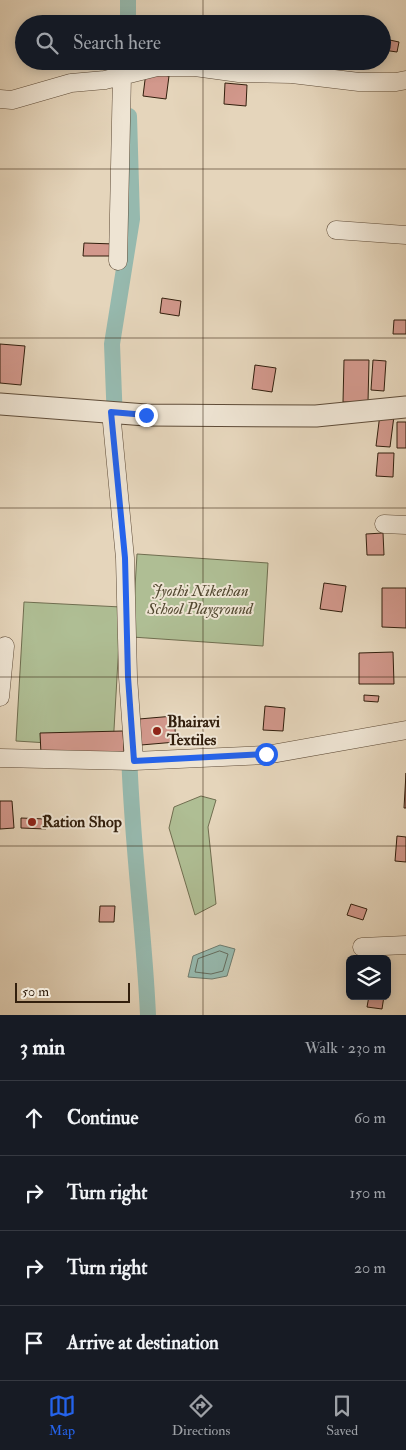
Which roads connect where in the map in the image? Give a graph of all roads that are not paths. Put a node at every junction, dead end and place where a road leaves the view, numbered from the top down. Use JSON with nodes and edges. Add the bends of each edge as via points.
{"nodes":[{"id":1,"x":144,"y":70,"type":"edge"},
{"id":2,"x":214,"y":70,"type":"edge"},
{"id":3,"x":130,"y":73,"type":"junction"},
{"id":4,"x":406,"y":80,"type":"edge"},
{"id":5,"x":0,"y":100,"type":"edge"},
{"id":6,"x":336,"y":230,"type":"dead end"},
{"id":7,"x":406,"y":235,"type":"edge"},
{"id":8,"x":118,"y":261,"type":"dead end"},
{"id":9,"x":0,"y":404,"type":"edge"},
{"id":10,"x":406,"y":407,"type":"edge"},
{"id":11,"x":115,"y":413,"type":"junction"},
{"id":12,"x":384,"y":524,"type":"dead end"},
{"id":13,"x":406,"y":525,"type":"edge"},
{"id":14,"x":5,"y":646,"type":"dead end"},
{"id":15,"x":0,"y":697,"type":"edge"},
{"id":16,"x":406,"y":730,"type":"edge"},
{"id":17,"x":0,"y":758,"type":"edge"},
{"id":18,"x":129,"y":761,"type":"junction"},
{"id":19,"x":406,"y":945,"type":"edge"},
{"id":20,"x":362,"y":947,"type":"dead end"}],
"edges":[{"from":1,"to":3,"type":"street"},
{"from":2,"to":4,"type":"street","via":[[359,82]]},
{"from":3,"to":5,"type":"street"},
{"from":3,"to":8,"type":"street"},
{"from":6,"to":7,"type":"street"},
{"from":9,"to":11,"type":"street"},
{"from":10,"to":11,"type":"street","via":[[316,416]]},
{"from":11,"to":18,"type":"street","via":[[125,558]]},
{"from":12,"to":13,"type":"street"},
{"from":14,"to":15,"type":"street"},
{"from":16,"to":18,"type":"street","via":[[266,754]]},
{"from":17,"to":18,"type":"street"},
{"from":19,"to":20,"type":"street"}]}
